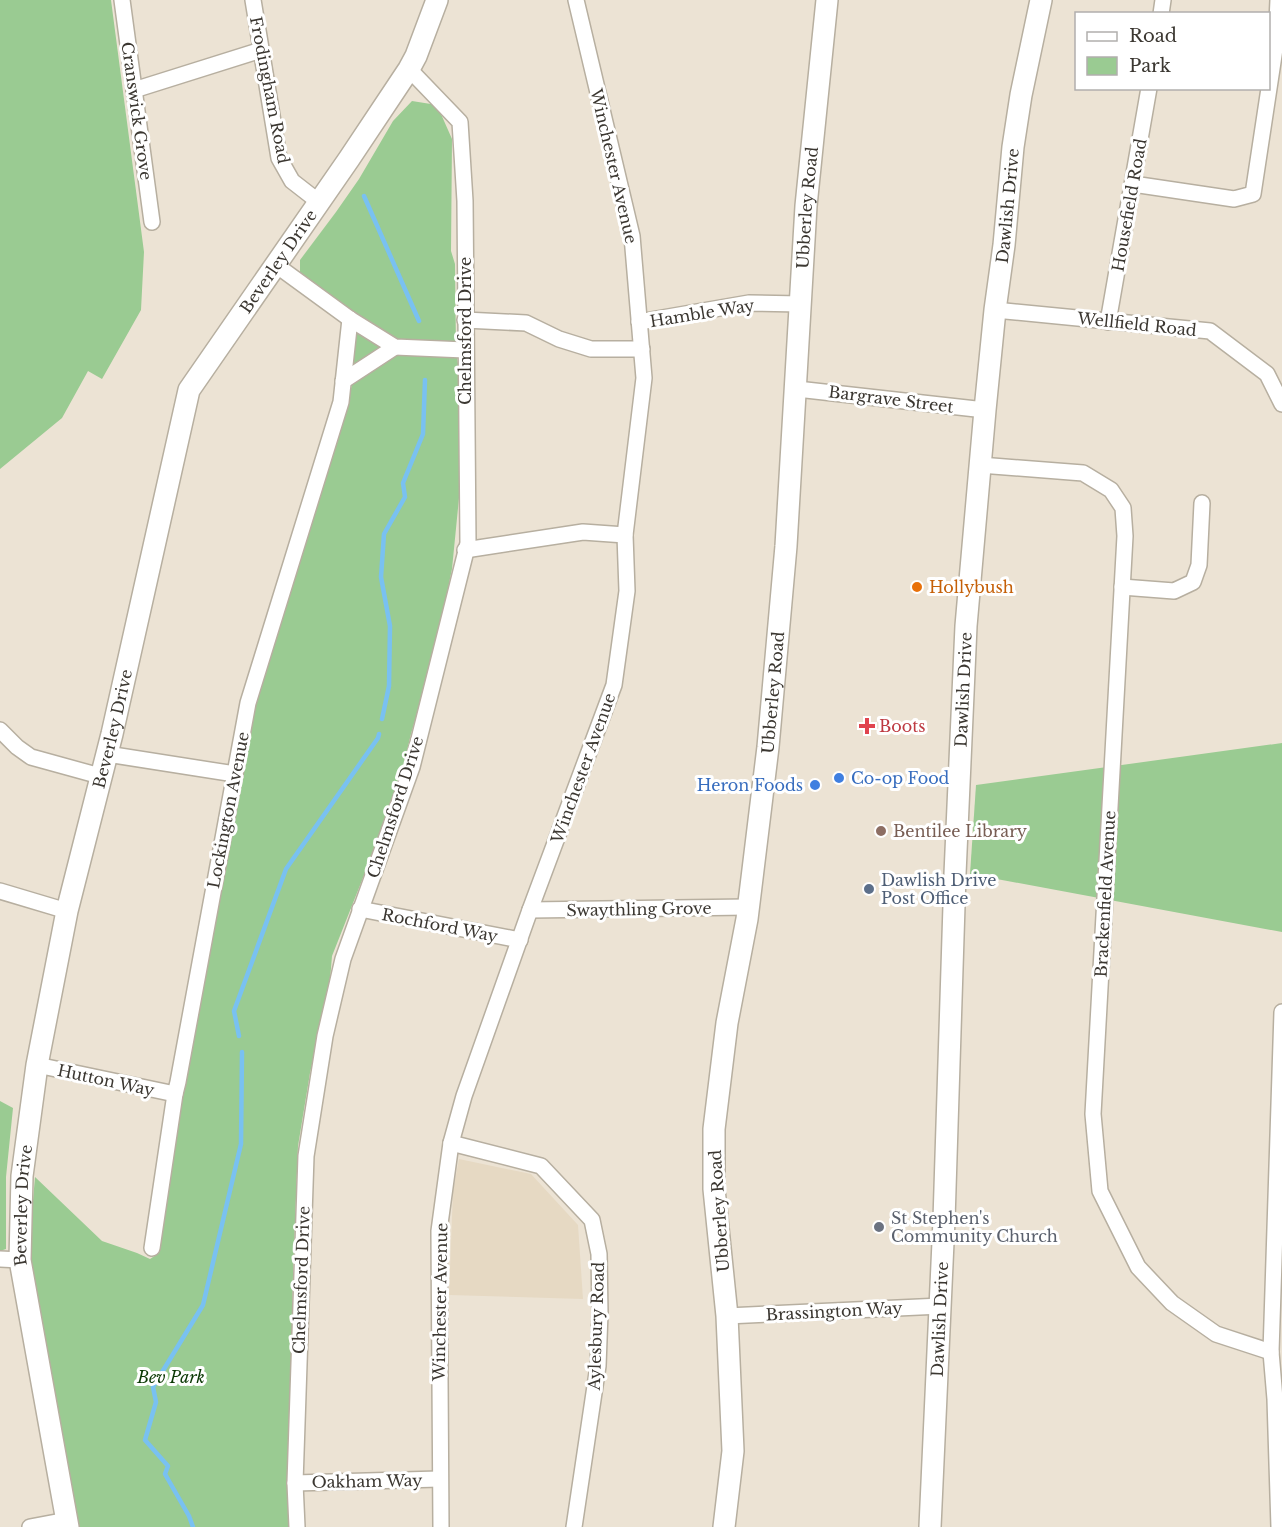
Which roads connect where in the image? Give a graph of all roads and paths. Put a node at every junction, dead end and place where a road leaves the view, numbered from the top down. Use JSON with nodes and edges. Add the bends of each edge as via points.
{"nodes":[{"id":1,"x":122,"y":0,"type":"edge"},
{"id":2,"x":253,"y":0,"type":"edge"},
{"id":3,"x":437,"y":0,"type":"edge"},
{"id":4,"x":576,"y":0,"type":"edge"},
{"id":5,"x":828,"y":0,"type":"edge"},
{"id":6,"x":1041,"y":0,"type":"edge"},
{"id":7,"x":1278,"y":0,"type":"edge"},
{"id":8,"x":261,"y":50,"type":"junction"},
{"id":9,"x":409,"y":69,"type":"junction"},
{"id":10,"x":1270,"y":82,"type":"edge"},
{"id":11,"x":134,"y":90,"type":"junction"},
{"id":12,"x":1149,"y":90,"type":"edge"},
{"id":13,"x":1269,"y":90,"type":"edge"},
{"id":14,"x":1133,"y":184,"type":"junction"},
{"id":15,"x":319,"y":202,"type":"junction"},
{"id":16,"x":152,"y":222,"type":"dead end"},
{"id":17,"x":276,"y":265,"type":"junction"},
{"id":18,"x":801,"y":304,"type":"junction"},
{"id":19,"x":995,"y":310,"type":"junction"},
{"id":20,"x":350,"y":319,"type":"junction"},
{"id":21,"x":465,"y":320,"type":"junction"},
{"id":22,"x":639,"y":322,"type":"junction"},
{"id":23,"x":1108,"y":322,"type":"junction"},
{"id":24,"x":395,"y":347,"type":"junction"},
{"id":25,"x":642,"y":349,"type":"junction"},
{"id":26,"x":465,"y":350,"type":"junction"},
{"id":27,"x":343,"y":381,"type":"junction"},
{"id":28,"x":797,"y":389,"type":"junction"},
{"id":29,"x":1282,"y":404,"type":"edge"},
{"id":30,"x":985,"y":410,"type":"junction"},
{"id":31,"x":980,"y":465,"type":"junction"},
{"id":32,"x":1202,"y":503,"type":"dead end"},
{"id":33,"x":625,"y":535,"type":"junction"},
{"id":34,"x":465,"y":550,"type":"junction"},
{"id":35,"x":1122,"y":587,"type":"junction"},
{"id":36,"x":0,"y":730,"type":"edge"},
{"id":37,"x":107,"y":754,"type":"junction"},
{"id":38,"x":235,"y":774,"type":"junction"},
{"id":39,"x":100,"y":776,"type":"junction"},
{"id":40,"x":0,"y":891,"type":"edge"},
{"id":41,"x":748,"y":907,"type":"junction"},
{"id":42,"x":360,"y":909,"type":"junction"},
{"id":43,"x":530,"y":910,"type":"junction"},
{"id":44,"x":67,"y":911,"type":"junction"},
{"id":45,"x":520,"y":940,"type":"junction"},
{"id":46,"x":1282,"y":1012,"type":"edge"},
{"id":47,"x":37,"y":1065,"type":"junction"},
{"id":48,"x":175,"y":1094,"type":"junction"},
{"id":49,"x":451,"y":1143,"type":"junction"},
{"id":50,"x":152,"y":1248,"type":"dead end"},
{"id":51,"x":10,"y":1259,"type":"edge"},
{"id":52,"x":941,"y":1306,"type":"junction"},
{"id":53,"x":727,"y":1316,"type":"junction"},
{"id":54,"x":1271,"y":1352,"type":"junction"},
{"id":55,"x":439,"y":1479,"type":"junction"},
{"id":56,"x":295,"y":1483,"type":"junction"},
{"id":57,"x":67,"y":1523,"type":"edge"},
{"id":58,"x":30,"y":1527,"type":"edge"},
{"id":59,"x":297,"y":1527,"type":"edge"},
{"id":60,"x":441,"y":1527,"type":"edge"},
{"id":61,"x":574,"y":1527,"type":"edge"},
{"id":62,"x":724,"y":1527,"type":"edge"},
{"id":63,"x":930,"y":1527,"type":"edge"},
{"id":64,"x":1280,"y":1527,"type":"edge"}],
"edges":[{"from":1,"to":11,"type":"street","name":"Cranswick Grove"},
{"from":2,"to":8,"type":"street","name":"Frodingham Road"},
{"from":3,"to":9,"type":"street","name":"Beverley Drive"},
{"from":4,"to":22,"type":"street","name":"Winchester Avenue","via":[[632,236]]},
{"from":5,"to":18,"type":"street","name":"Ubberley Road","via":[[806,206]]},
{"from":6,"to":19,"type":"street","name":"Dawlish Drive","via":[[1013,147]]},
{"from":7,"to":10,"type":"street"},
{"from":8,"to":11,"type":"street"},
{"from":8,"to":15,"type":"street","name":"Frodingham Road","via":[[282,166],[292,181]]},
{"from":9,"to":15,"type":"street","name":"Beverley Drive"},
{"from":9,"to":21,"type":"street","name":"Chelmsford Drive","via":[[460,122],[465,201]]},
{"from":11,"to":16,"type":"street","name":"Cranswick Grove"},
{"from":12,"to":14,"type":"street","name":"Housefield Road"},
{"from":13,"to":14,"type":"street","via":[[1253,194],[1234,199]]},
{"from":14,"to":23,"type":"street","name":"Housefield Road"},
{"from":15,"to":17,"type":"street","name":"Beverley Drive"},
{"from":17,"to":20,"type":"street"},
{"from":17,"to":37,"type":"street","name":"Beverley Drive","via":[[189,390]]},
{"from":18,"to":22,"type":"street","name":"Hamble Way","via":[[749,303]]},
{"from":18,"to":28,"type":"street","name":"Ubberley Road"},
{"from":19,"to":23,"type":"street","name":"Wellfield Road"},
{"from":19,"to":30,"type":"street","name":"Dawlish Drive"},
{"from":20,"to":24,"type":"street"},
{"from":20,"to":27,"type":"street","name":"Lockington Avenue"},
{"from":21,"to":25,"type":"street","via":[[526,323],[591,350]]},
{"from":21,"to":26,"type":"street","name":"Chelmsford Drive"},
{"from":22,"to":25,"type":"street","name":"Winchester Avenue"},
{"from":23,"to":29,"type":"street","name":"Wellfield Road","via":[[1210,331],[1267,374]]},
{"from":24,"to":26,"type":"street"},
{"from":24,"to":27,"type":"street"},
{"from":25,"to":33,"type":"street","name":"Winchester Avenue","via":[[644,378]]},
{"from":26,"to":34,"type":"street","name":"Chelmsford Drive"},
{"from":27,"to":38,"type":"street","name":"Lockington Avenue","via":[[341,402],[248,703]]},
{"from":28,"to":30,"type":"street","name":"Bargrave Street"},
{"from":28,"to":41,"type":"street","name":"Ubberley Road","via":[[768,747]]},
{"from":30,"to":31,"type":"street","name":"Dawlish Drive"},
{"from":31,"to":35,"type":"street","name":"Brackenfield Avenue","via":[[1083,473],[1111,490],[1123,508]]},
{"from":31,"to":52,"type":"street","name":"Dawlish Drive","via":[[965,650]]},
{"from":32,"to":35,"type":"street","via":[[1199,565],[1193,582],[1174,591]]},
{"from":33,"to":34,"type":"street","via":[[584,532]]},
{"from":33,"to":43,"type":"street","name":"Winchester Avenue","via":[[627,591],[614,685]]},
{"from":34,"to":42,"type":"street","name":"Chelmsford Drive","via":[[412,767]]},
{"from":35,"to":54,"type":"street","name":"Brackenfield Avenue","via":[[1093,1114],[1100,1191],[1138,1267],[1172,1303],[1216,1334]]},
{"from":36,"to":39,"type":"street","via":[[31,757]]},
{"from":37,"to":38,"type":"street"},
{"from":37,"to":39,"type":"street","name":"Beverley Drive"},
{"from":38,"to":48,"type":"street","name":"Lockington Avenue"},
{"from":39,"to":44,"type":"street","name":"Beverley Drive"},
{"from":40,"to":44,"type":"street"},
{"from":41,"to":43,"type":"street","name":"Swaythling Grove"},
{"from":41,"to":53,"type":"street","name":"Ubberley Road","via":[[727,1023],[714,1129],[714,1189]]},
{"from":42,"to":45,"type":"street","name":"Rochford Way"},
{"from":42,"to":56,"type":"street","name":"Chelmsford Drive","via":[[325,1036],[306,1156]]},
{"from":43,"to":45,"type":"street","name":"Winchester Avenue"},
{"from":44,"to":47,"type":"street","name":"Beverley Drive"},
{"from":45,"to":49,"type":"street","name":"Winchester Avenue"},
{"from":46,"to":54,"type":"street"},
{"from":47,"to":48,"type":"street","name":"Hutton Way"},
{"from":47,"to":51,"type":"street","name":"Beverley Drive"},
{"from":48,"to":50,"type":"street","name":"Lockington Avenue"},
{"from":49,"to":55,"type":"street","name":"Winchester Avenue","via":[[439,1231]]},
{"from":49,"to":61,"type":"street","name":"Aylesbury Road","via":[[541,1166],[592,1220],[599,1254],[598,1366]]},
{"from":51,"to":57,"type":"street","name":"Beverley Drive"},
{"from":52,"to":53,"type":"street","name":"Brassington Way"},
{"from":52,"to":63,"type":"street","name":"Dawlish Drive"},
{"from":53,"to":62,"type":"street","name":"Ubberley Road","via":[[733,1451]]},
{"from":54,"to":64,"type":"street"},
{"from":55,"to":56,"type":"street","name":"Oakham Way"},
{"from":55,"to":60,"type":"street","name":"Winchester Avenue"},
{"from":56,"to":59,"type":"street","name":"Chelmsford Drive"},
{"from":57,"to":58,"type":"street"}]}
